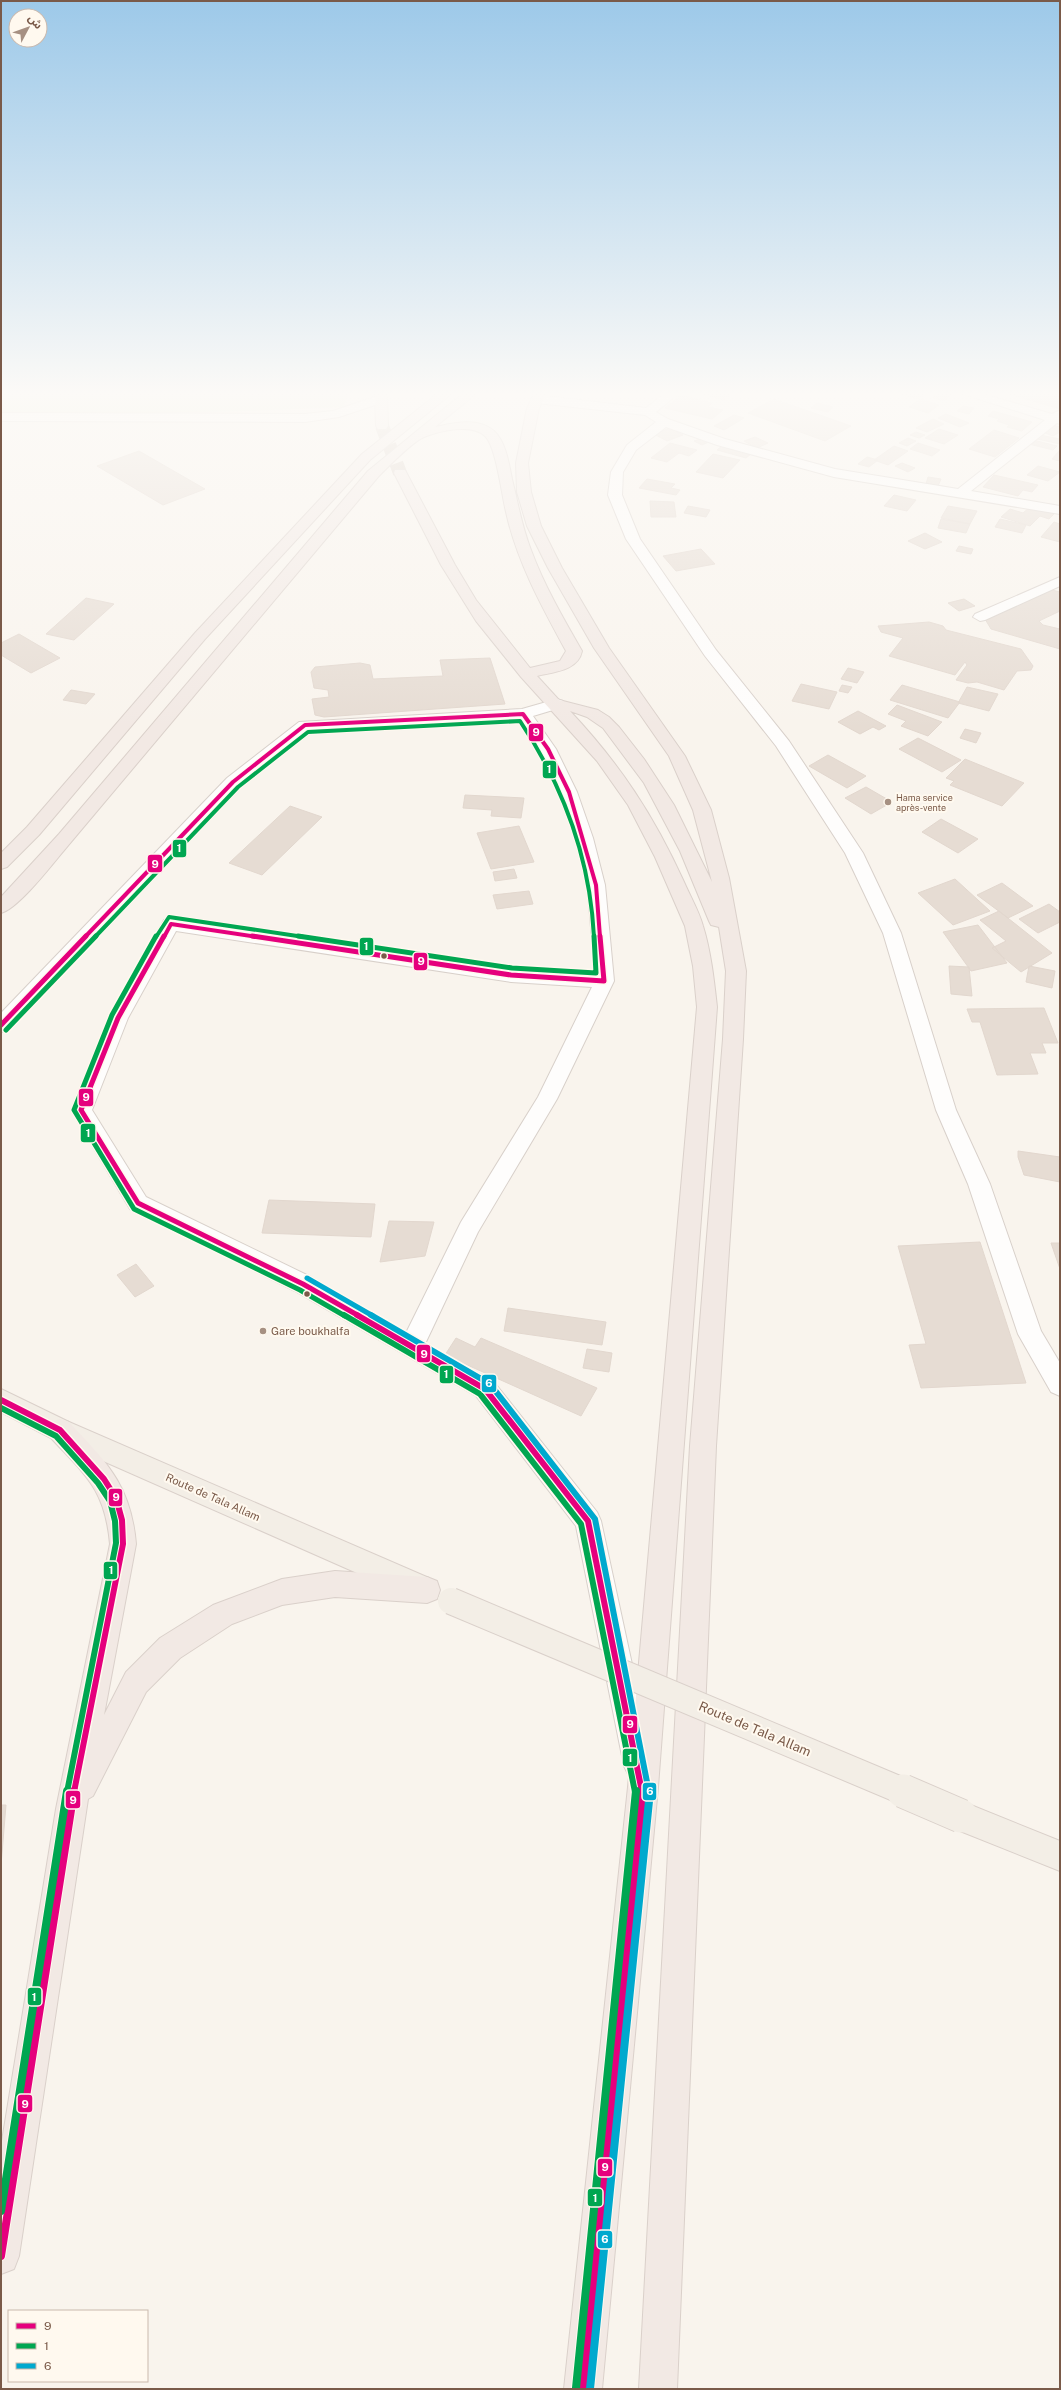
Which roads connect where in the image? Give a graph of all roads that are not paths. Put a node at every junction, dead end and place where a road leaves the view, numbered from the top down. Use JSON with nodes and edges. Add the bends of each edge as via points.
{"nodes":[{"id":1,"x":321,"y":506,"type":"edge"},
{"id":2,"x":346,"y":506,"type":"edge"},
{"id":3,"x":418,"y":506,"type":"edge"},
{"id":4,"x":511,"y":506,"type":"edge"},
{"id":5,"x":528,"y":506,"type":"edge"},
{"id":6,"x":619,"y":506,"type":"edge"},
{"id":7,"x":1034,"y":506,"type":"edge"},
{"id":8,"x":1060,"y":510,"type":"edge"},
{"id":9,"x":1058,"y":584,"type":"edge"},
{"id":10,"x":980,"y":617,"type":"dead end"},
{"id":11,"x":526,"y":674,"type":"junction"},
{"id":12,"x":557,"y":704,"type":"junction"},
{"id":13,"x":523,"y":714,"type":"junction"},
{"id":14,"x":1,"y":863,"type":"edge"},
{"id":15,"x":1,"y":907,"type":"edge"},
{"id":16,"x":736,"y":971,"type":"junction"},
{"id":17,"x":604,"y":981,"type":"junction"},
{"id":18,"x":1,"y":1025,"type":"edge"},
{"id":19,"x":411,"y":1348,"type":"junction"},
{"id":20,"x":1060,"y":1385,"type":"edge"},
{"id":21,"x":1,"y":1400,"type":"edge"},
{"id":22,"x":60,"y":1430,"type":"junction"},
{"id":23,"x":439,"y":1596,"type":"junction"},
{"id":24,"x":643,"y":1787,"type":"junction"},
{"id":25,"x":71,"y":1809,"type":"junction"},
{"id":26,"x":1060,"y":1856,"type":"edge"},
{"id":27,"x":1,"y":2256,"type":"edge"},
{"id":28,"x":583,"y":2389,"type":"edge"},
{"id":29,"x":658,"y":2389,"type":"edge"}],
"edges":[{"from":1,"to":14,"type":"highway","via":[[200,636]]},
{"from":2,"to":15,"type":"highway","via":[[65,838]]},
{"from":3,"to":11,"type":"highway","via":[[441,556],[480,617]]},
{"from":4,"to":11,"type":"highway","via":[[542,596],[574,652],[574,656],[565,664]]},
{"from":5,"to":16,"type":"highway","via":[[534,526],[555,568],[602,648],[677,756],[702,810],[720,878]]},
{"from":6,"to":20,"type":"street","via":[[633,539],[710,653],[783,744],[854,853],[892,933],[946,1110],[979,1184],[1030,1334]]},
{"from":7,"to":8,"type":"street"},
{"from":9,"to":10,"type":"street"},
{"from":11,"to":12,"type":"highway"},
{"from":12,"to":13,"type":"street"},
{"from":12,"to":16,"type":"highway","via":[[578,708],[597,716],[610,727],[633,754],[658,791],[709,898]]},
{"from":12,"to":24,"type":"highway","via":[[605,759],[643,818],[669,867],[693,925],[705,975],[708,1007]]},
{"from":13,"to":17,"type":"street","via":[[548,749],[566,785],[584,838],[596,885]]},
{"from":13,"to":18,"type":"street","via":[[305,725],[232,782]]},
{"from":16,"to":29,"type":"highway","via":[[703,1446]]},
{"from":17,"to":19,"type":"street","via":[[547,1100],[469,1228]]},
{"from":17,"to":19,"type":"street","via":[[511,975],[171,924],[118,1018],[81,1110],[138,1203],[303,1284]]},
{"from":19,"to":24,"type":"street","via":[[485,1389],[588,1520]]},
{"from":21,"to":22,"type":"main road","name":"Route de Tala Allam"},
{"from":22,"to":23,"type":"main road","name":"Route de Tala Allam"},
{"from":22,"to":25,"type":"highway","via":[[104,1479],[116,1498],[122,1520],[123,1544]]},
{"from":23,"to":25,"type":"highway","via":[[336,1584],[282,1592],[223,1614],[170,1648],[136,1682]]},
{"from":23,"to":26,"type":"main road","name":"Route de Tala Allam","bridge":true},
{"from":24,"to":28,"type":"highway"},
{"from":25,"to":27,"type":"highway"}]}
